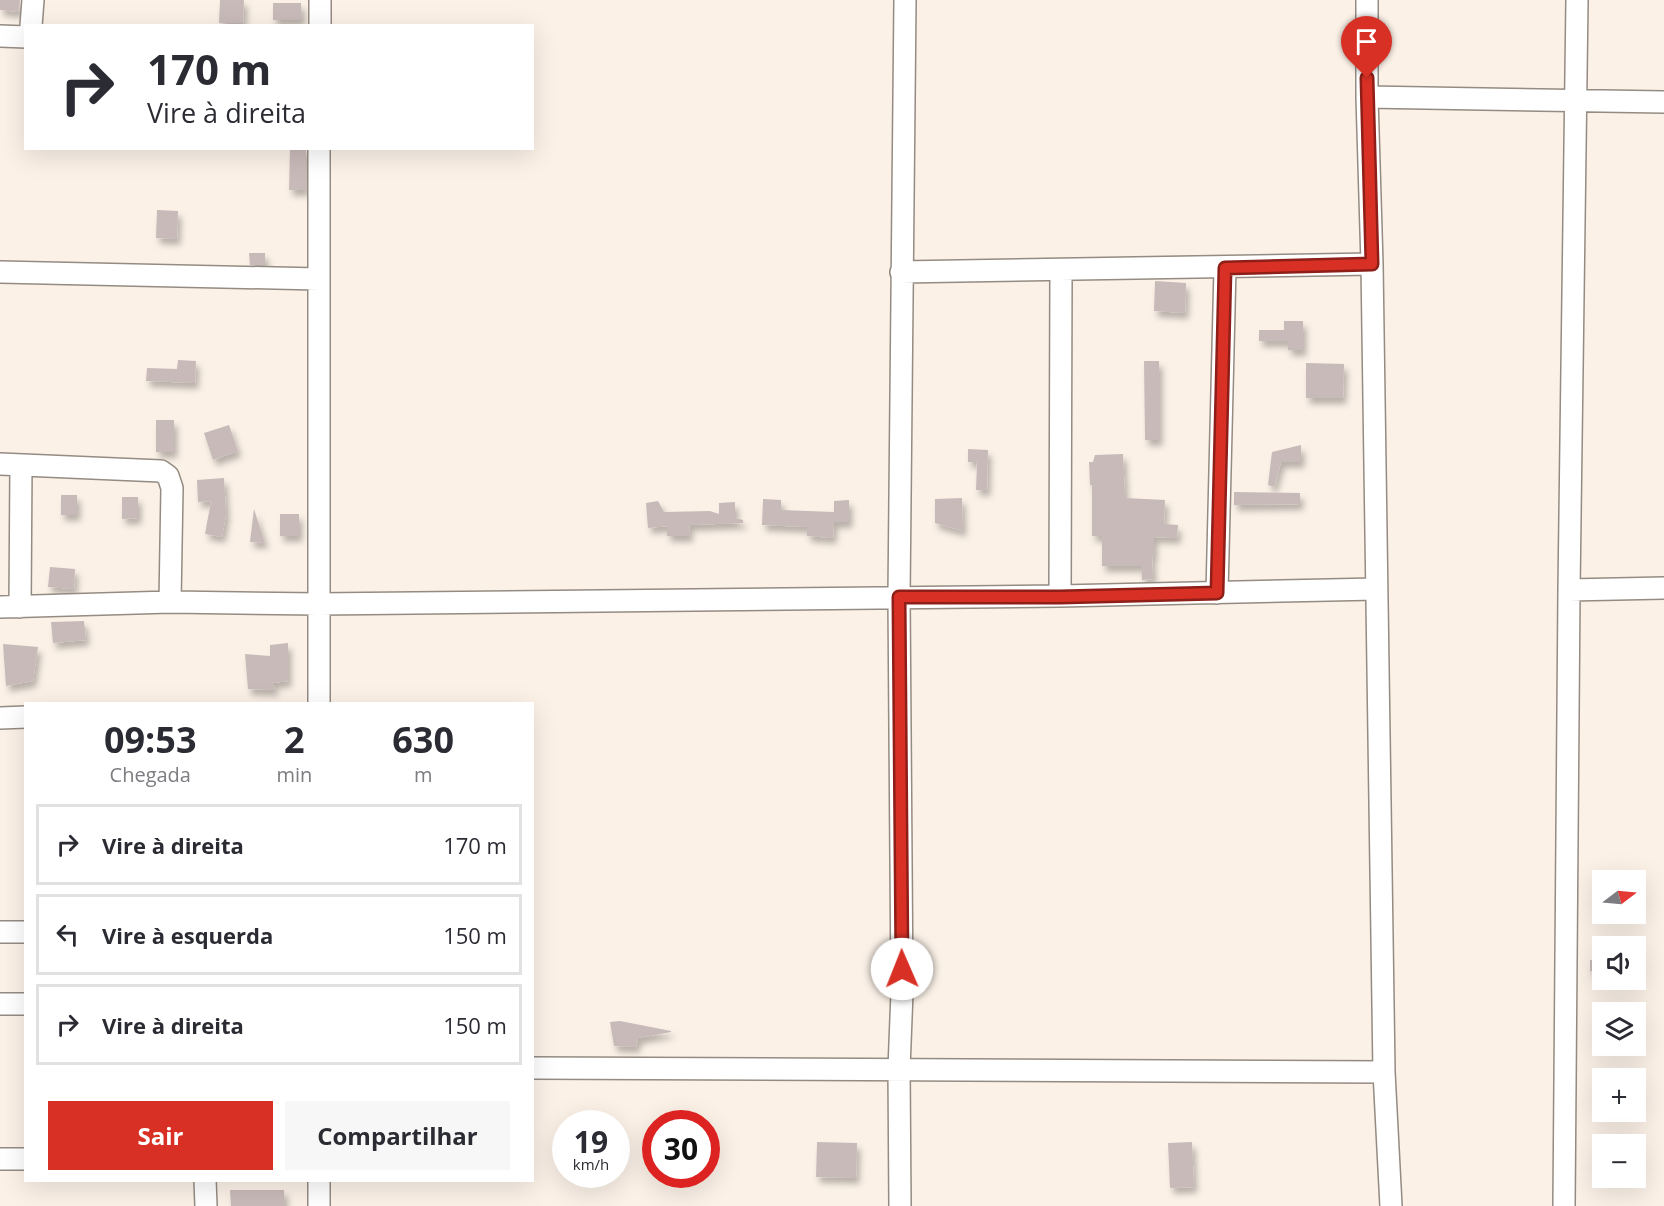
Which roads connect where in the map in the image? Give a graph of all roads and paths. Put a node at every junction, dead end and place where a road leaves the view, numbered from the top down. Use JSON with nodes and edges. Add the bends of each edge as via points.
{"nodes":[{"id":1,"x":33,"y":0,"type":"edge"},
{"id":2,"x":320,"y":0,"type":"edge"},
{"id":3,"x":905,"y":0,"type":"edge"},
{"id":4,"x":1367,"y":0,"type":"edge"},
{"id":5,"x":1577,"y":0,"type":"edge"},
{"id":6,"x":32,"y":24,"type":"edge"},
{"id":7,"x":320,"y":24,"type":"edge"},
{"id":8,"x":0,"y":36,"type":"edge"},
{"id":9,"x":24,"y":37,"type":"edge"},
{"id":10,"x":1367,"y":97,"type":"junction"},
{"id":11,"x":1575,"y":100,"type":"junction"},
{"id":12,"x":1664,"y":102,"type":"edge"},
{"id":13,"x":319,"y":150,"type":"edge"},
{"id":14,"x":1372,"y":264,"type":"junction"},
{"id":15,"x":1225,"y":268,"type":"junction"},
{"id":16,"x":1061,"y":271,"type":"junction"},
{"id":17,"x":0,"y":272,"type":"edge"},
{"id":18,"x":901,"y":272,"type":"junction"},
{"id":19,"x":318,"y":279,"type":"junction"},
{"id":20,"x":10,"y":464,"type":"edge"},
{"id":21,"x":1664,"y":588,"type":"edge"},
{"id":22,"x":1376,"y":589,"type":"junction"},
{"id":23,"x":1569,"y":590,"type":"junction"},
{"id":24,"x":1217,"y":593,"type":"junction"},
{"id":25,"x":899,"y":597,"type":"junction"},
{"id":26,"x":1060,"y":597,"type":"junction"},
{"id":27,"x":170,"y":602,"type":"junction"},
{"id":28,"x":318,"y":604,"type":"junction"},
{"id":29,"x":10,"y":607,"type":"edge"},
{"id":30,"x":319,"y":702,"type":"edge"},
{"id":31,"x":24,"y":717,"type":"edge"},
{"id":32,"x":0,"y":718,"type":"edge"},
{"id":33,"x":0,"y":932,"type":"edge"},
{"id":34,"x":24,"y":932,"type":"edge"},
{"id":35,"x":0,"y":1004,"type":"edge"},
{"id":36,"x":24,"y":1004,"type":"edge"},
{"id":37,"x":534,"y":1068,"type":"edge"},
{"id":38,"x":899,"y":1069,"type":"junction"},
{"id":39,"x":1384,"y":1072,"type":"junction"},
{"id":40,"x":0,"y":1159,"type":"edge"},
{"id":41,"x":24,"y":1159,"type":"edge"},
{"id":42,"x":205,"y":1182,"type":"edge"},
{"id":43,"x":320,"y":1182,"type":"edge"},
{"id":44,"x":206,"y":1206,"type":"edge"},
{"id":45,"x":320,"y":1206,"type":"edge"},
{"id":46,"x":900,"y":1206,"type":"edge"},
{"id":47,"x":1391,"y":1206,"type":"edge"},
{"id":48,"x":1564,"y":1206,"type":"edge"}],
"edges":[{"from":1,"to":6,"type":"street"},
{"from":2,"to":7,"type":"street"},
{"from":3,"to":18,"type":"street"},
{"from":4,"to":10,"type":"street"},
{"from":5,"to":11,"type":"street"},
{"from":8,"to":9,"type":"street"},
{"from":10,"to":11,"type":"street"},
{"from":10,"to":14,"type":"street"},
{"from":11,"to":12,"type":"street"},
{"from":11,"to":23,"type":"street"},
{"from":13,"to":19,"type":"street"},
{"from":14,"to":15,"type":"street"},
{"from":14,"to":22,"type":"street"},
{"from":15,"to":16,"type":"street"},
{"from":15,"to":24,"type":"street"},
{"from":16,"to":18,"type":"street"},
{"from":16,"to":26,"type":"street"},
{"from":17,"to":19,"type":"street"},
{"from":18,"to":25,"type":"street"},
{"from":19,"to":28,"type":"street"},
{"from":20,"to":27,"type":"street","via":[[160,471],[168,476],[172,488]]},
{"from":20,"to":29,"type":"street"},
{"from":21,"to":23,"type":"street"},
{"from":22,"to":24,"type":"street"},
{"from":22,"to":39,"type":"street"},
{"from":23,"to":48,"type":"street"},
{"from":24,"to":26,"type":"street"},
{"from":25,"to":26,"type":"street"},
{"from":25,"to":28,"type":"street"},
{"from":25,"to":38,"type":"street"},
{"from":27,"to":28,"type":"street"},
{"from":27,"to":29,"type":"street"},
{"from":28,"to":30,"type":"street"},
{"from":31,"to":32,"type":"street"},
{"from":33,"to":34,"type":"street"},
{"from":35,"to":36,"type":"street"},
{"from":37,"to":38,"type":"street"},
{"from":38,"to":39,"type":"street"},
{"from":38,"to":46,"type":"street"},
{"from":39,"to":47,"type":"street"},
{"from":40,"to":41,"type":"street"},
{"from":42,"to":44,"type":"street"},
{"from":43,"to":45,"type":"street"}]}
